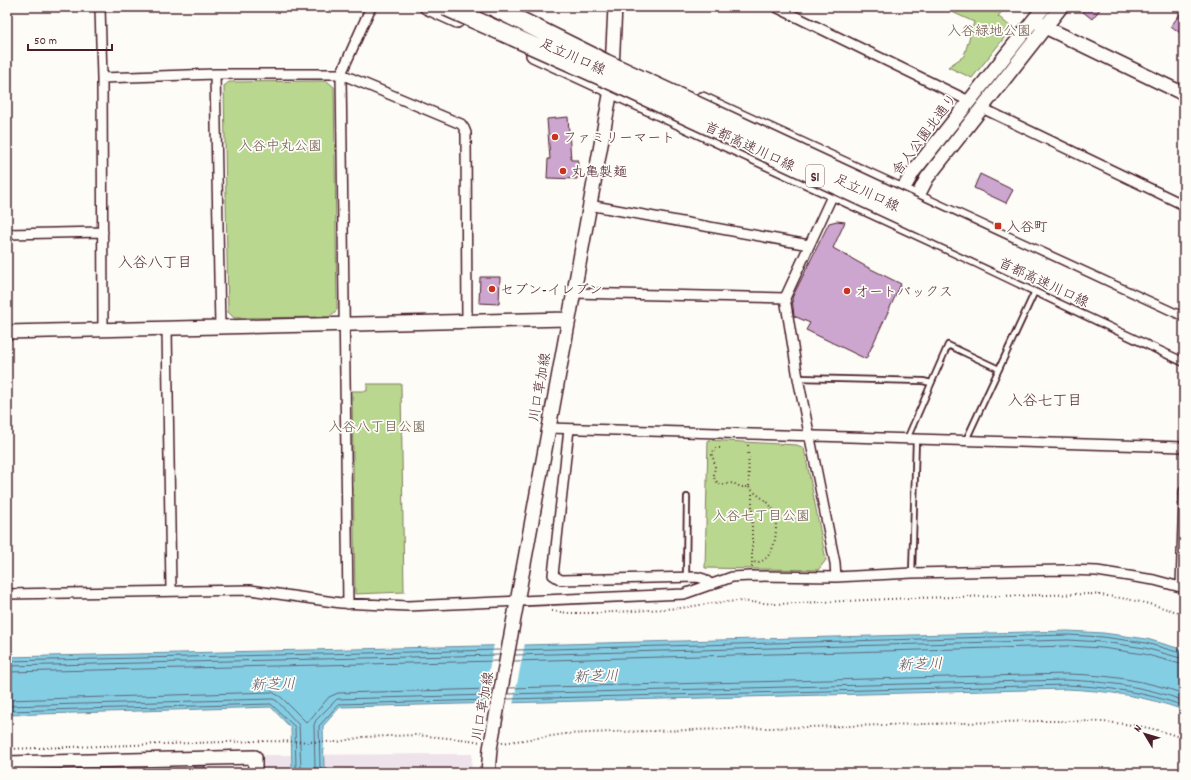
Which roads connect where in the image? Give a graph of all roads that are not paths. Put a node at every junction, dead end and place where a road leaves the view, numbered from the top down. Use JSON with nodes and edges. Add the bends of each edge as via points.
{"nodes":[{"id":1,"x":100,"y":7,"type":"edge"},
{"id":2,"x":371,"y":7,"type":"edge"},
{"id":3,"x":426,"y":7,"type":"edge"},
{"id":4,"x":446,"y":7,"type":"edge"},
{"id":5,"x":494,"y":7,"type":"edge"},
{"id":6,"x":509,"y":7,"type":"edge"},
{"id":7,"x":615,"y":7,"type":"edge"},
{"id":8,"x":776,"y":7,"type":"edge"},
{"id":9,"x":1044,"y":7,"type":"edge"},
{"id":10,"x":1061,"y":7,"type":"edge"},
{"id":11,"x":795,"y":11,"type":"edge"},
{"id":12,"x":1034,"y":19,"type":"junction"},
{"id":13,"x":1045,"y":27,"type":"junction"},
{"id":14,"x":612,"y":57,"type":"junction"},
{"id":15,"x":215,"y":74,"type":"junction"},
{"id":16,"x":341,"y":74,"type":"junction"},
{"id":17,"x":102,"y":78,"type":"junction"},
{"id":18,"x":611,"y":90,"type":"junction"},
{"id":19,"x":1184,"y":94,"type":"edge"},
{"id":20,"x":969,"y":101,"type":"junction"},
{"id":21,"x":982,"y":108,"type":"junction"},
{"id":22,"x":902,"y":191,"type":"junction"},
{"id":23,"x":833,"y":194,"type":"junction"},
{"id":24,"x":916,"y":197,"type":"junction"},
{"id":25,"x":589,"y":205,"type":"junction"},
{"id":26,"x":1184,"y":205,"type":"edge"},
{"id":27,"x":896,"y":223,"type":"junction"},
{"id":28,"x":103,"y":232,"type":"junction"},
{"id":29,"x":7,"y":234,"type":"edge"},
{"id":30,"x":809,"y":245,"type":"junction"},
{"id":31,"x":1036,"y":288,"type":"junction"},
{"id":32,"x":573,"y":293,"type":"junction"},
{"id":33,"x":785,"y":298,"type":"junction"},
{"id":34,"x":568,"y":319,"type":"junction"},
{"id":35,"x":1184,"y":320,"type":"edge"},
{"id":36,"x":467,"y":321,"type":"junction"},
{"id":37,"x":344,"y":324,"type":"junction"},
{"id":38,"x":220,"y":327,"type":"junction"},
{"id":39,"x":167,"y":328,"type":"junction"},
{"id":40,"x":103,"y":330,"type":"junction"},
{"id":41,"x":7,"y":332,"type":"edge"},
{"id":42,"x":1184,"y":332,"type":"edge"},
{"id":43,"x":1184,"y":347,"type":"edge"},
{"id":44,"x":1184,"y":359,"type":"edge"},
{"id":45,"x":999,"y":369,"type":"junction"},
{"id":46,"x":798,"y":378,"type":"junction"},
{"id":47,"x":931,"y":383,"type":"junction"},
{"id":48,"x":548,"y":428,"type":"junction"},
{"id":49,"x":569,"y":428,"type":"junction"},
{"id":50,"x":810,"y":435,"type":"junction"},
{"id":51,"x":912,"y":439,"type":"junction"},
{"id":52,"x":966,"y":440,"type":"junction"},
{"id":53,"x":1184,"y":447,"type":"edge"},
{"id":54,"x":1184,"y":491,"type":"edge"},
{"id":55,"x":687,"y":497,"type":"dead end"},
{"id":56,"x":912,"y":574,"type":"junction"},
{"id":57,"x":686,"y":577,"type":"junction"},
{"id":58,"x":836,"y":577,"type":"junction"},
{"id":59,"x":712,"y":585,"type":"junction"},
{"id":60,"x":1182,"y":587,"type":"edge"},
{"id":61,"x":171,"y":590,"type":"junction"},
{"id":62,"x":7,"y":594,"type":"edge"},
{"id":63,"x":517,"y":602,"type":"junction"},
{"id":64,"x":348,"y":604,"type":"junction"},
{"id":65,"x":8,"y":766,"type":"edge"},
{"id":66,"x":255,"y":773,"type":"edge"},
{"id":67,"x":488,"y":773,"type":"edge"}],
"edges":[{"from":1,"to":17,"type":"street"},
{"from":2,"to":16,"type":"street"},
{"from":3,"to":18,"type":"main road","name":"足立川口線"},
{"from":4,"to":43,"type":"highway","name":"首都高速川口線","number":"S1","bridge":true,"via":[[614,82]]},
{"from":5,"to":42,"type":"highway","name":"首都高速川口線","number":"S1","bridge":true,"via":[[606,63]]},
{"from":6,"to":14,"type":"main road","name":"足立川口線"},
{"from":7,"to":14,"type":"main road","name":"川口草加線"},
{"from":8,"to":11,"type":"street"},
{"from":9,"to":12,"type":"main road","name":"舎人公園北通り"},
{"from":10,"to":13,"type":"main road","name":"舎人公園北通り"},
{"from":11,"to":20,"type":"street"},
{"from":12,"to":13,"type":"main road"},
{"from":12,"to":20,"type":"main road","name":"舎人公園北通り"},
{"from":13,"to":19,"type":"main road"},
{"from":13,"to":21,"type":"main road","name":"舎人公園北通り"},
{"from":14,"to":18,"type":"main road","name":"川口草加線"},
{"from":14,"to":22,"type":"main road","name":"足立川口線"},
{"from":15,"to":16,"type":"street"},
{"from":15,"to":17,"type":"street"},
{"from":15,"to":38,"type":"street"},
{"from":16,"to":36,"type":"street","via":[[460,124],[464,128]]},
{"from":16,"to":37,"type":"street"},
{"from":17,"to":28,"type":"street"},
{"from":18,"to":23,"type":"main road","name":"足立川口線"},
{"from":18,"to":25,"type":"main road","name":"川口草加線"},
{"from":20,"to":22,"type":"main road","name":"舎人公園北通り","via":[[913,172]]},
{"from":21,"to":24,"type":"main road","name":"舎人公園北通り","via":[[926,178]]},
{"from":21,"to":26,"type":"street"},
{"from":22,"to":24,"type":"main road","name":"足立川口線"},
{"from":22,"to":27,"type":"main road","name":"舎人公園北通り","via":[[894,207]]},
{"from":23,"to":27,"type":"main road","name":"足立川口線"},
{"from":23,"to":30,"type":"street"},
{"from":24,"to":27,"type":"main road","name":"舎人公園北通り","via":[[909,214]]},
{"from":24,"to":35,"type":"main road","name":"足立川口線"},
{"from":25,"to":30,"type":"street"},
{"from":25,"to":32,"type":"main road","name":"川口草加線"},
{"from":27,"to":31,"type":"main road","name":"足立川口線"},
{"from":28,"to":29,"type":"street"},
{"from":28,"to":40,"type":"street"},
{"from":30,"to":33,"type":"street"},
{"from":31,"to":44,"type":"main road","name":"足立川口線"},
{"from":31,"to":45,"type":"lane"},
{"from":32,"to":33,"type":"street"},
{"from":32,"to":34,"type":"main road","name":"川口草加線"},
{"from":33,"to":46,"type":"street"},
{"from":34,"to":36,"type":"main road"},
{"from":34,"to":48,"type":"main road","name":"川口草加線"},
{"from":36,"to":37,"type":"main road"},
{"from":37,"to":38,"type":"main road"},
{"from":37,"to":64,"type":"street"},
{"from":38,"to":39,"type":"main road"},
{"from":39,"to":40,"type":"main road"},
{"from":39,"to":61,"type":"street"},
{"from":40,"to":41,"type":"main road"},
{"from":45,"to":47,"type":"lane","via":[[948,345]]},
{"from":45,"to":52,"type":"lane"},
{"from":46,"to":47,"type":"lane"},
{"from":46,"to":50,"type":"street"},
{"from":47,"to":51,"type":"lane"},
{"from":48,"to":49,"type":"street"},
{"from":48,"to":63,"type":"main road","name":"川口草加線"},
{"from":49,"to":50,"type":"street"},
{"from":49,"to":57,"type":"street","via":[[552,575],[561,580]]},
{"from":50,"to":51,"type":"street"},
{"from":50,"to":58,"type":"street"},
{"from":51,"to":52,"type":"street"},
{"from":51,"to":56,"type":"lane"},
{"from":52,"to":53,"type":"street"},
{"from":54,"to":60,"type":"street"},
{"from":55,"to":57,"type":"lane"},
{"from":56,"to":58,"type":"street"},
{"from":56,"to":60,"type":"street","via":[[1097,571]]},
{"from":57,"to":59,"type":"street","via":[[704,579]]},
{"from":58,"to":59,"type":"street","via":[[732,577]]},
{"from":59,"to":63,"type":"street","via":[[684,594]]},
{"from":61,"to":62,"type":"street"},
{"from":61,"to":64,"type":"street","via":[[250,590]]},
{"from":63,"to":64,"type":"street","via":[[408,606]]},
{"from":63,"to":67,"type":"main road","name":"川口草加線"},
{"from":65,"to":66,"type":"main road","via":[[255,757]]}]}
